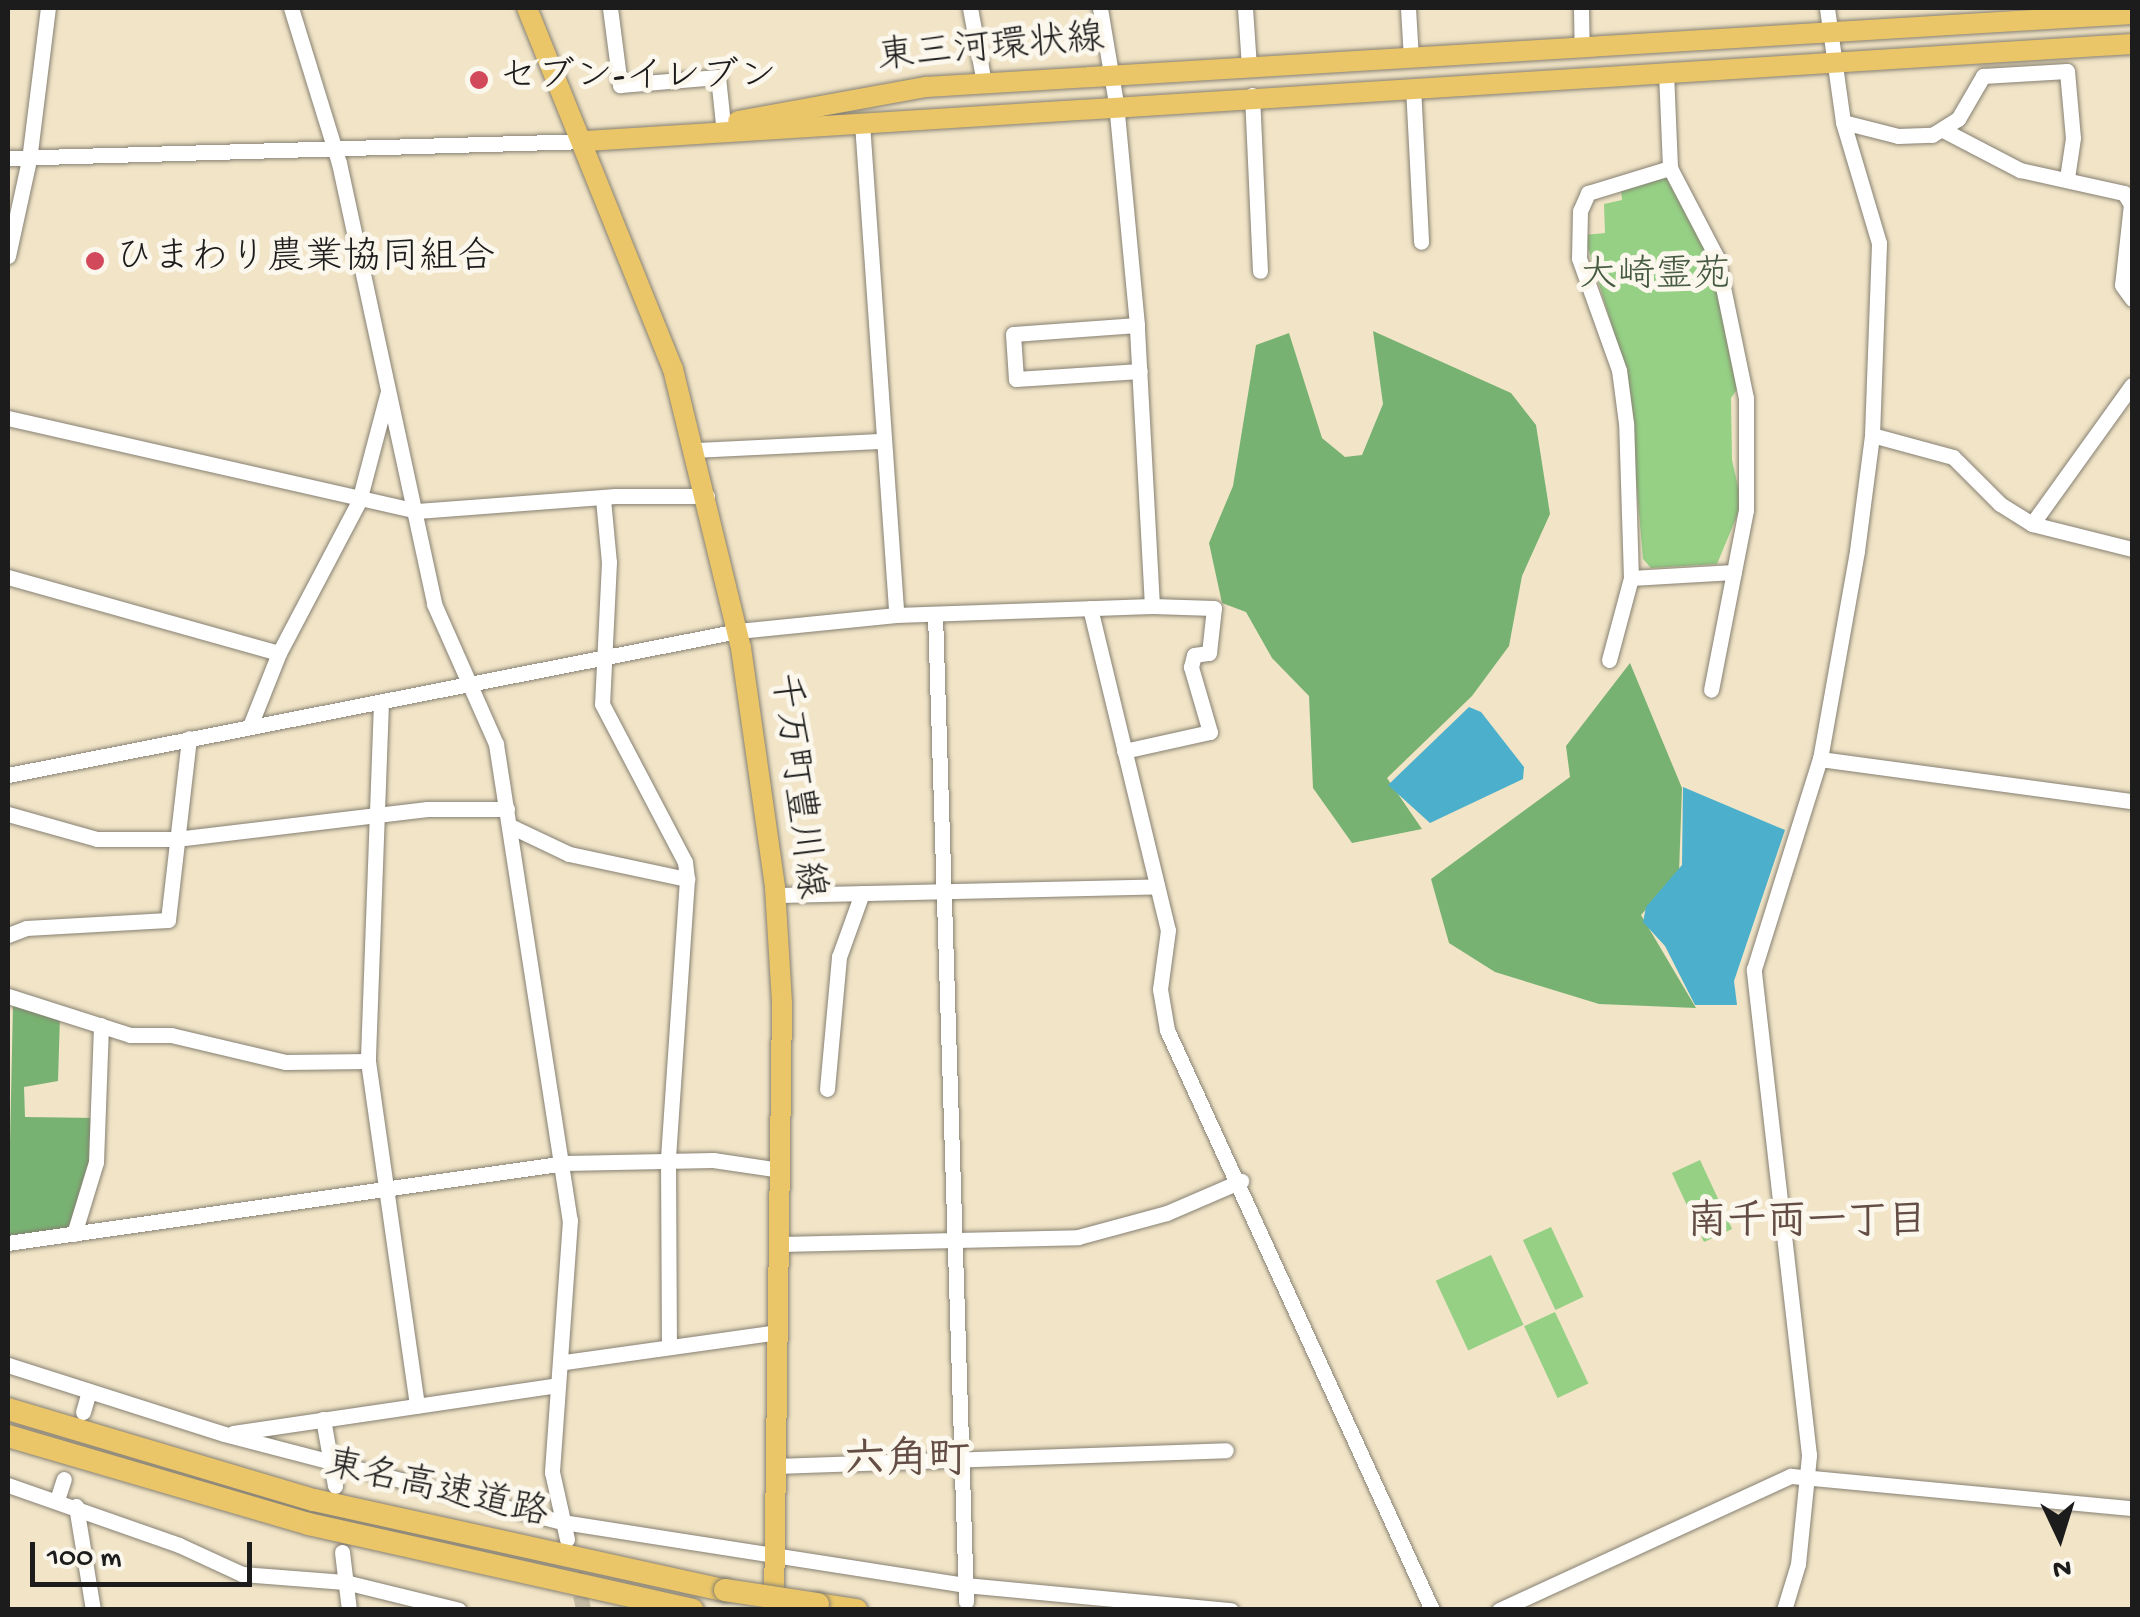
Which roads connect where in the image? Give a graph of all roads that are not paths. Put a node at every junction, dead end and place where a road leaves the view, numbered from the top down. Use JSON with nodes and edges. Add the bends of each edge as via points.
{"nodes":[{"id":1,"x":48,"y":8,"type":"edge"},
{"id":2,"x":291,"y":8,"type":"edge"},
{"id":3,"x":527,"y":8,"type":"edge"},
{"id":4,"x":610,"y":8,"type":"edge"},
{"id":5,"x":970,"y":8,"type":"edge"},
{"id":6,"x":1100,"y":8,"type":"edge"},
{"id":7,"x":1245,"y":8,"type":"edge"},
{"id":8,"x":1408,"y":8,"type":"edge"},
{"id":9,"x":1581,"y":8,"type":"edge"},
{"id":10,"x":1827,"y":8,"type":"edge"},
{"id":11,"x":2132,"y":14,"type":"edge"},
{"id":12,"x":1969,"y":16,"type":"edge"},
{"id":13,"x":1830,"y":33,"type":"junction"},
{"id":14,"x":2132,"y":44,"type":"edge"},
{"id":15,"x":1582,"y":47,"type":"junction"},
{"id":16,"x":1411,"y":58,"type":"junction"},
{"id":17,"x":1834,"y":62,"type":"junction"},
{"id":18,"x":1248,"y":68,"type":"junction"},
{"id":19,"x":1666,"y":72,"type":"junction"},
{"id":20,"x":1112,"y":76,"type":"junction"},
{"id":21,"x":984,"y":84,"type":"junction"},
{"id":22,"x":1413,"y":87,"type":"junction"},
{"id":23,"x":1252,"y":96,"type":"junction"},
{"id":24,"x":1116,"y":103,"type":"junction"},
{"id":25,"x":1843,"y":122,"type":"junction"},
{"id":26,"x":862,"y":123,"type":"junction"},
{"id":27,"x":723,"y":124,"type":"junction"},
{"id":28,"x":1945,"y":131,"type":"junction"},
{"id":29,"x":638,"y":138,"type":"junction"},
{"id":30,"x":586,"y":141,"type":"junction"},
{"id":31,"x":336,"y":150,"type":"junction"},
{"id":32,"x":8,"y":158,"type":"edge"},
{"id":33,"x":30,"y":160,"type":"junction"},
{"id":34,"x":1670,"y":168,"type":"junction"},
{"id":35,"x":2068,"y":178,"type":"junction"},
{"id":36,"x":1421,"y":242,"type":"dead end"},
{"id":37,"x":8,"y":256,"type":"edge"},
{"id":38,"x":1260,"y":271,"type":"dead end"},
{"id":39,"x":2132,"y":299,"type":"edge"},
{"id":40,"x":1136,"y":325,"type":"junction"},
{"id":41,"x":1140,"y":370,"type":"junction"},
{"id":42,"x":2132,"y":385,"type":"edge"},
{"id":43,"x":388,"y":392,"type":"junction"},
{"id":44,"x":8,"y":418,"type":"edge"},
{"id":45,"x":1872,"y":435,"type":"junction"},
{"id":46,"x":882,"y":441,"type":"junction"},
{"id":47,"x":694,"y":450,"type":"junction"},
{"id":48,"x":707,"y":496,"type":"junction"},
{"id":49,"x":603,"y":499,"type":"junction"},
{"id":50,"x":358,"y":501,"type":"junction"},
{"id":51,"x":417,"y":511,"type":"junction"},
{"id":52,"x":2032,"y":524,"type":"junction"},
{"id":53,"x":2132,"y":549,"type":"edge"},
{"id":54,"x":1734,"y":572,"type":"junction"},
{"id":55,"x":8,"y":577,"type":"edge"},
{"id":56,"x":1631,"y":578,"type":"junction"},
{"id":57,"x":1152,"y":606,"type":"junction"},
{"id":58,"x":1090,"y":608,"type":"junction"},
{"id":59,"x":935,"y":614,"type":"junction"},
{"id":60,"x":896,"y":616,"type":"junction"},
{"id":61,"x":738,"y":631,"type":"junction"},
{"id":62,"x":278,"y":653,"type":"junction"},
{"id":63,"x":602,"y":653,"type":"junction"},
{"id":64,"x":1610,"y":660,"type":"dead end"},
{"id":65,"x":464,"y":682,"type":"junction"},
{"id":66,"x":1710,"y":690,"type":"dead end"},
{"id":67,"x":381,"y":702,"type":"junction"},
{"id":68,"x":250,"y":726,"type":"junction"},
{"id":69,"x":190,"y":738,"type":"junction"},
{"id":70,"x":1124,"y":751,"type":"junction"},
{"id":71,"x":1820,"y":759,"type":"junction"},
{"id":72,"x":8,"y":775,"type":"edge"},
{"id":73,"x":2132,"y":801,"type":"edge"},
{"id":74,"x":507,"y":809,"type":"junction"},
{"id":75,"x":8,"y":814,"type":"edge"},
{"id":76,"x":377,"y":814,"type":"junction"},
{"id":77,"x":510,"y":826,"type":"junction"},
{"id":78,"x":176,"y":839,"type":"junction"},
{"id":79,"x":687,"y":879,"type":"junction"},
{"id":80,"x":1157,"y":886,"type":"junction"},
{"id":81,"x":940,"y":892,"type":"junction"},
{"id":82,"x":862,"y":893,"type":"junction"},
{"id":83,"x":775,"y":895,"type":"junction"},
{"id":84,"x":8,"y":935,"type":"edge"},
{"id":85,"x":8,"y":996,"type":"edge"},
{"id":86,"x":101,"y":1025,"type":"junction"},
{"id":87,"x":368,"y":1061,"type":"junction"},
{"id":88,"x":827,"y":1089,"type":"dead end"},
{"id":89,"x":668,"y":1161,"type":"junction"},
{"id":90,"x":565,"y":1163,"type":"junction"},
{"id":91,"x":780,"y":1170,"type":"junction"},
{"id":92,"x":1241,"y":1181,"type":"junction"},
{"id":93,"x":390,"y":1188,"type":"junction"},
{"id":94,"x":74,"y":1234,"type":"junction"},
{"id":95,"x":953,"y":1242,"type":"junction"},
{"id":96,"x":8,"y":1243,"type":"edge"},
{"id":97,"x":780,"y":1244,"type":"junction"},
{"id":98,"x":778,"y":1332,"type":"junction"},
{"id":99,"x":669,"y":1347,"type":"junction"},
{"id":100,"x":564,"y":1362,"type":"junction"},
{"id":101,"x":8,"y":1365,"type":"edge"},
{"id":102,"x":557,"y":1385,"type":"junction"},
{"id":103,"x":89,"y":1391,"type":"junction"},
{"id":104,"x":417,"y":1406,"type":"junction"},
{"id":105,"x":8,"y":1409,"type":"edge"},
{"id":106,"x":83,"y":1412,"type":"dead end"},
{"id":107,"x":322,"y":1419,"type":"junction"},
{"id":108,"x":224,"y":1434,"type":"junction"},
{"id":109,"x":8,"y":1436,"type":"edge"},
{"id":110,"x":1226,"y":1450,"type":"dead end"},
{"id":111,"x":959,"y":1458,"type":"junction"},
{"id":112,"x":329,"y":1462,"type":"junction"},
{"id":113,"x":776,"y":1466,"type":"junction"},
{"id":114,"x":1807,"y":1475,"type":"junction"},
{"id":115,"x":64,"y":1479,"type":"dead end"},
{"id":116,"x":8,"y":1485,"type":"edge"},
{"id":117,"x":334,"y":1486,"type":"dead end"},
{"id":118,"x":57,"y":1500,"type":"junction"},
{"id":119,"x":76,"y":1506,"type":"junction"},
{"id":120,"x":2132,"y":1508,"type":"edge"},
{"id":121,"x":563,"y":1522,"type":"junction"},
{"id":122,"x":567,"y":1539,"type":"tunnel mouth"},
{"id":123,"x":342,"y":1552,"type":"dead end"},
{"id":124,"x":775,"y":1552,"type":"junction"},
{"id":125,"x":344,"y":1582,"type":"junction"},
{"id":126,"x":965,"y":1585,"type":"junction"},
{"id":127,"x":966,"y":1602,"type":"dead end"},
{"id":128,"x":93,"y":1610,"type":"edge"},
{"id":129,"x":349,"y":1610,"type":"edge"},
{"id":130,"x":459,"y":1610,"type":"edge"},
{"id":131,"x":692,"y":1610,"type":"edge"},
{"id":132,"x":774,"y":1610,"type":"edge"},
{"id":133,"x":856,"y":1610,"type":"edge"},
{"id":134,"x":1231,"y":1610,"type":"edge"},
{"id":135,"x":1432,"y":1610,"type":"edge"},
{"id":136,"x":1498,"y":1610,"type":"edge"},
{"id":137,"x":1784,"y":1610,"type":"edge"}],
"edges":[{"from":1,"to":33,"type":"street"},
{"from":2,"to":31,"type":"street"},
{"from":3,"to":30,"type":"main road","name":"千万町豊川線"},
{"from":4,"to":27,"type":"street","via":[[620,85],[718,78]]},
{"from":5,"to":21,"type":"street"},
{"from":6,"to":20,"type":"street"},
{"from":7,"to":18,"type":"street"},
{"from":8,"to":16,"type":"street"},
{"from":9,"to":15,"type":"street"},
{"from":10,"to":13,"type":"street"},
{"from":11,"to":12,"type":"main road","name":"東三河環状線"},
{"from":12,"to":13,"type":"main road","name":"東三河環状線"},
{"from":13,"to":15,"type":"main road","name":"東三河環状線"},
{"from":13,"to":17,"type":"street"},
{"from":14,"to":17,"type":"main road","name":"東三河環状線"},
{"from":15,"to":16,"type":"main road","name":"東三河環状線"},
{"from":16,"to":18,"type":"main road","name":"東三河環状線"},
{"from":17,"to":19,"type":"main road","name":"東三河環状線"},
{"from":17,"to":25,"type":"street"},
{"from":18,"to":20,"type":"main road","name":"東三河環状線"},
{"from":19,"to":22,"type":"main road","name":"東三河環状線"},
{"from":19,"to":34,"type":"street"},
{"from":20,"to":21,"type":"main road","name":"東三河環状線"},
{"from":20,"to":24,"type":"street"},
{"from":21,"to":27,"type":"main road","name":"東三河環状線","via":[[885,92]]},
{"from":22,"to":23,"type":"main road","name":"東三河環状線"},
{"from":22,"to":36,"type":"street"},
{"from":23,"to":24,"type":"main road","name":"東三河環状線"},
{"from":23,"to":38,"type":"street"},
{"from":24,"to":26,"type":"main road","name":"東三河環状線"},
{"from":24,"to":40,"type":"street"},
{"from":25,"to":28,"type":"street","via":[[1898,136]]},
{"from":25,"to":45,"type":"street","via":[[1879,243]]},
{"from":26,"to":29,"type":"main road","name":"東三河環状線"},
{"from":26,"to":46,"type":"street"},
{"from":27,"to":29,"type":"main road","name":"東三河環状線"},
{"from":28,"to":35,"type":"street","via":[[2020,170]]},
{"from":28,"to":35,"type":"street","via":[[1983,76],[2067,71]]},
{"from":29,"to":30,"type":"main road","name":"東三河環状線"},
{"from":30,"to":31,"type":"street"},
{"from":30,"to":47,"type":"main road","name":"千万町豊川線","via":[[673,369]]},
{"from":31,"to":33,"type":"street"},
{"from":31,"to":43,"type":"street"},
{"from":32,"to":33,"type":"street"},
{"from":33,"to":37,"type":"street"},
{"from":34,"to":54,"type":"street","via":[[1717,258],[1746,398],[1746,510]]},
{"from":34,"to":56,"type":"street","via":[[1588,193],[1576,246],[1619,370]]},
{"from":35,"to":39,"type":"street","via":[[2124,193],[2131,204],[2122,285]]},
{"from":40,"to":41,"type":"street"},
{"from":40,"to":41,"type":"street","via":[[1013,334],[1016,379]]},
{"from":41,"to":57,"type":"street"},
{"from":42,"to":52,"type":"street"},
{"from":43,"to":50,"type":"street"},
{"from":43,"to":51,"type":"street"},
{"from":44,"to":50,"type":"street","via":[[268,474]]},
{"from":45,"to":52,"type":"street","via":[[1954,457],[2000,504]]},
{"from":45,"to":71,"type":"street"},
{"from":46,"to":47,"type":"street"},
{"from":46,"to":60,"type":"street"},
{"from":47,"to":48,"type":"main road","name":"千万町豊川線"},
{"from":48,"to":49,"type":"street"},
{"from":48,"to":61,"type":"main road","name":"千万町豊川線"},
{"from":49,"to":51,"type":"street"},
{"from":49,"to":63,"type":"street","via":[[609,562]]},
{"from":50,"to":51,"type":"street"},
{"from":50,"to":62,"type":"street"},
{"from":51,"to":65,"type":"street","via":[[434,604]]},
{"from":52,"to":53,"type":"street"},
{"from":54,"to":56,"type":"street"},
{"from":54,"to":66,"type":"street"},
{"from":55,"to":62,"type":"street"},
{"from":56,"to":64,"type":"street"},
{"from":57,"to":58,"type":"street"},
{"from":57,"to":70,"type":"street","via":[[1214,608],[1210,653],[1194,654],[1191,666],[1210,732]]},
{"from":58,"to":59,"type":"street"},
{"from":58,"to":70,"type":"street"},
{"from":59,"to":60,"type":"street"},
{"from":59,"to":81,"type":"street"},
{"from":60,"to":61,"type":"street"},
{"from":61,"to":63,"type":"street"},
{"from":61,"to":83,"type":"main road","name":"千万町豊川線"},
{"from":62,"to":68,"type":"street"},
{"from":63,"to":65,"type":"street"},
{"from":63,"to":79,"type":"street","via":[[602,704],[685,862]]},
{"from":65,"to":67,"type":"street"},
{"from":65,"to":74,"type":"street","via":[[496,744]]},
{"from":67,"to":68,"type":"street"},
{"from":67,"to":76,"type":"street"},
{"from":68,"to":69,"type":"street"},
{"from":69,"to":72,"type":"street"},
{"from":69,"to":78,"type":"street"},
{"from":70,"to":80,"type":"street"},
{"from":71,"to":73,"type":"street"},
{"from":71,"to":114,"type":"street","via":[[1754,969]]},
{"from":74,"to":76,"type":"street"},
{"from":74,"to":77,"type":"street"},
{"from":75,"to":78,"type":"street","via":[[97,839]]},
{"from":76,"to":78,"type":"street"},
{"from":76,"to":87,"type":"street"},
{"from":77,"to":79,"type":"street","via":[[570,854]]},
{"from":77,"to":90,"type":"street","via":[[522,935]]},
{"from":78,"to":84,"type":"street","via":[[168,920],[26,928]]},
{"from":79,"to":89,"type":"street"},
{"from":80,"to":81,"type":"street"},
{"from":80,"to":92,"type":"street","via":[[1168,930],[1160,989],[1167,1030]]},
{"from":81,"to":82,"type":"street"},
{"from":81,"to":95,"type":"street"},
{"from":82,"to":83,"type":"street"},
{"from":82,"to":88,"type":"street","via":[[839,957]]},
{"from":83,"to":91,"type":"main road","name":"千万町豊川線"},
{"from":85,"to":86,"type":"street"},
{"from":86,"to":87,"type":"street","via":[[285,1062]]},
{"from":86,"to":94,"type":"street","via":[[96,1162]]},
{"from":87,"to":93,"type":"street"},
{"from":89,"to":90,"type":"street"},
{"from":89,"to":91,"type":"street"},
{"from":89,"to":99,"type":"street"},
{"from":90,"to":93,"type":"street"},
{"from":90,"to":100,"type":"street","via":[[570,1220]]},
{"from":91,"to":97,"type":"main road","name":"千万町豊川線"},
{"from":92,"to":95,"type":"street","via":[[1167,1213],[1078,1237]]},
{"from":92,"to":135,"type":"street"},
{"from":93,"to":94,"type":"street"},
{"from":93,"to":104,"type":"street"},
{"from":94,"to":96,"type":"street"},
{"from":95,"to":97,"type":"street"},
{"from":95,"to":111,"type":"street"},
{"from":97,"to":98,"type":"main road","name":"千万町豊川線"},
{"from":98,"to":99,"type":"street"},
{"from":98,"to":113,"type":"main road","name":"千万町豊川線"},
{"from":99,"to":100,"type":"street"},
{"from":100,"to":102,"type":"street"},
{"from":101,"to":103,"type":"street"},
{"from":102,"to":104,"type":"street"},
{"from":102,"to":121,"type":"street","via":[[552,1472]]},
{"from":103,"to":106,"type":"street"},
{"from":103,"to":108,"type":"street"},
{"from":104,"to":107,"type":"street"},
{"from":105,"to":133,"type":"highway","name":"東名高速道路","bridge":true,"via":[[332,1504],[725,1590]]},
{"from":107,"to":108,"type":"street"},
{"from":107,"to":112,"type":"street"},
{"from":108,"to":112,"type":"street"},
{"from":109,"to":131,"type":"highway","name":"東名高速道路","via":[[361,1538]]},
{"from":110,"to":111,"type":"street"},
{"from":111,"to":113,"type":"street"},
{"from":111,"to":126,"type":"street"},
{"from":112,"to":117,"type":"street"},
{"from":112,"to":121,"type":"street"},
{"from":113,"to":124,"type":"main road","name":"千万町豊川線"},
{"from":114,"to":120,"type":"street"},
{"from":114,"to":136,"type":"street","via":[[1791,1476]]},
{"from":114,"to":137,"type":"street","via":[[1798,1564]]},
{"from":115,"to":118,"type":"street"},
{"from":116,"to":118,"type":"street"},
{"from":118,"to":119,"type":"street"},
{"from":119,"to":125,"type":"street","via":[[242,1574]]},
{"from":119,"to":128,"type":"street"},
{"from":121,"to":122,"type":"street"},
{"from":121,"to":124,"type":"street"},
{"from":123,"to":125,"type":"street"},
{"from":124,"to":126,"type":"street"},
{"from":124,"to":132,"type":"main road","name":"千万町豊川線"},
{"from":125,"to":129,"type":"street"},
{"from":125,"to":130,"type":"street"},
{"from":126,"to":127,"type":"street"},
{"from":126,"to":134,"type":"street"}]}
